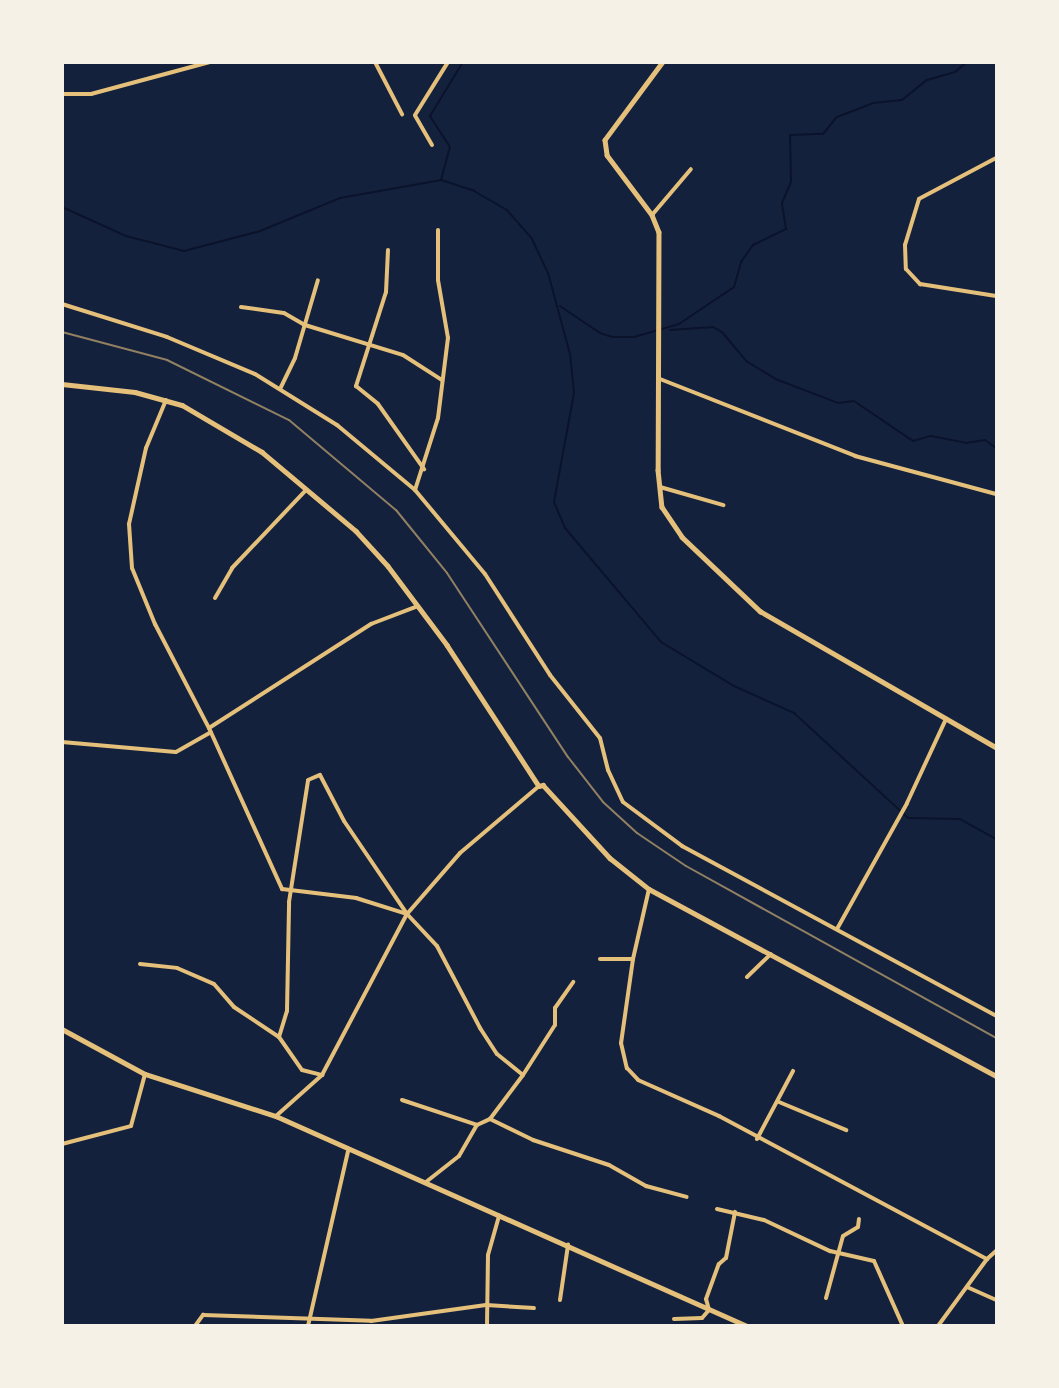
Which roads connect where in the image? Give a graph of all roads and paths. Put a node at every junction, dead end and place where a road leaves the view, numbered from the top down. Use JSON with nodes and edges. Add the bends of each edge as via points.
{"nodes":[{"id":1,"x":210,"y":62,"type":"edge"},
{"id":2,"x":375,"y":62,"type":"edge"},
{"id":3,"x":448,"y":62,"type":"edge"},
{"id":4,"x":663,"y":62,"type":"edge"},
{"id":5,"x":62,"y":94,"type":"edge"},
{"id":6,"x":402,"y":114,"type":"dead end"},
{"id":7,"x":432,"y":145,"type":"dead end"},
{"id":8,"x":996,"y":158,"type":"edge"},
{"id":9,"x":691,"y":169,"type":"dead end"},
{"id":10,"x":652,"y":215,"type":"junction"},
{"id":11,"x":438,"y":230,"type":"dead end"},
{"id":12,"x":388,"y":250,"type":"dead end"},
{"id":13,"x":318,"y":280,"type":"dead end"},
{"id":14,"x":996,"y":296,"type":"edge"},
{"id":15,"x":62,"y":304,"type":"edge"},
{"id":16,"x":241,"y":306,"type":"dead end"},
{"id":17,"x":305,"y":325,"type":"junction"},
{"id":18,"x":371,"y":346,"type":"junction"},
{"id":19,"x":660,"y":379,"type":"junction"},
{"id":20,"x":442,"y":380,"type":"junction"},
{"id":21,"x":62,"y":384,"type":"edge"},
{"id":22,"x":281,"y":387,"type":"junction"},
{"id":23,"x":166,"y":399,"type":"junction"},
{"id":24,"x":424,"y":468,"type":"junction"},
{"id":25,"x":660,"y":487,"type":"junction"},
{"id":26,"x":415,"y":490,"type":"junction"},
{"id":27,"x":305,"y":491,"type":"junction"},
{"id":28,"x":996,"y":494,"type":"edge"},
{"id":29,"x":723,"y":505,"type":"dead end"},
{"id":30,"x":215,"y":598,"type":"dead end"},
{"id":31,"x":418,"y":606,"type":"junction"},
{"id":32,"x":946,"y":719,"type":"junction"},
{"id":33,"x":210,"y":730,"type":"junction"},
{"id":34,"x":62,"y":742,"type":"edge"},
{"id":35,"x":996,"y":746,"type":"edge"},
{"id":36,"x":538,"y":786,"type":"junction"},
{"id":37,"x":649,"y":889,"type":"junction"},
{"id":38,"x":292,"y":892,"type":"junction"},
{"id":39,"x":407,"y":914,"type":"junction"},
{"id":40,"x":837,"y":929,"type":"junction"},
{"id":41,"x":771,"y":954,"type":"junction"},
{"id":42,"x":600,"y":959,"type":"dead end"},
{"id":43,"x":633,"y":959,"type":"junction"},
{"id":44,"x":140,"y":964,"type":"dead end"},
{"id":45,"x":747,"y":977,"type":"dead end"},
{"id":46,"x":573,"y":982,"type":"dead end"},
{"id":47,"x":62,"y":1005,"type":"edge"},
{"id":48,"x":996,"y":1016,"type":"edge"},
{"id":49,"x":62,"y":1019,"type":"edge"},
{"id":50,"x":62,"y":1029,"type":"edge"},
{"id":51,"x":279,"y":1037,"type":"junction"},
{"id":52,"x":793,"y":1071,"type":"dead end"},
{"id":53,"x":145,"y":1074,"type":"junction"},
{"id":54,"x":322,"y":1075,"type":"junction"},
{"id":55,"x":523,"y":1075,"type":"junction"},
{"id":56,"x":996,"y":1076,"type":"edge"},
{"id":57,"x":402,"y":1100,"type":"dead end"},
{"id":58,"x":779,"y":1102,"type":"junction"},
{"id":59,"x":276,"y":1116,"type":"junction"},
{"id":60,"x":490,"y":1120,"type":"junction"},
{"id":61,"x":477,"y":1126,"type":"junction"},
{"id":62,"x":846,"y":1130,"type":"dead end"},
{"id":63,"x":757,"y":1139,"type":"junction"},
{"id":64,"x":62,"y":1144,"type":"edge"},
{"id":65,"x":348,"y":1152,"type":"junction"},
{"id":66,"x":426,"y":1182,"type":"junction"},
{"id":67,"x":688,"y":1197,"type":"dead end"},
{"id":68,"x":716,"y":1209,"type":"dead end"},
{"id":69,"x":735,"y":1212,"type":"junction"},
{"id":70,"x":499,"y":1216,"type":"junction"},
{"id":71,"x":859,"y":1219,"type":"dead end"},
{"id":72,"x":568,"y":1244,"type":"junction"},
{"id":73,"x":996,"y":1251,"type":"edge"},
{"id":74,"x":838,"y":1253,"type":"junction"},
{"id":75,"x":988,"y":1259,"type":"junction"},
{"id":76,"x":967,"y":1287,"type":"junction"},
{"id":77,"x":826,"y":1298,"type":"dead end"},
{"id":78,"x":560,"y":1300,"type":"dead end"},
{"id":79,"x":996,"y":1300,"type":"edge"},
{"id":80,"x":486,"y":1305,"type":"junction"},
{"id":81,"x":534,"y":1308,"type":"dead end"},
{"id":82,"x":709,"y":1308,"type":"junction"},
{"id":83,"x":674,"y":1319,"type":"dead end"},
{"id":84,"x":308,"y":1323,"type":"edge"},
{"id":85,"x":195,"y":1326,"type":"edge"},
{"id":86,"x":487,"y":1326,"type":"edge"},
{"id":87,"x":747,"y":1326,"type":"edge"},
{"id":88,"x":903,"y":1326,"type":"edge"},
{"id":89,"x":938,"y":1326,"type":"edge"}],
"edges":[{"from":1,"to":5,"type":"street","via":[[91,94]]},
{"from":2,"to":6,"type":"street"},
{"from":3,"to":7,"type":"street","via":[[415,116]]},
{"from":4,"to":10,"type":"street","via":[[605,140],[611,162]]},
{"from":8,"to":14,"type":"street","via":[[919,199],[905,245],[906,269],[920,284]]},
{"from":9,"to":10,"type":"street"},
{"from":10,"to":19,"type":"street","via":[[660,246]]},
{"from":11,"to":20,"type":"street","via":[[438,280],[448,326]]},
{"from":12,"to":18,"type":"street","via":[[386,292]]},
{"from":13,"to":17,"type":"street"},
{"from":15,"to":22,"type":"street","via":[[167,337]]},
{"from":16,"to":17,"type":"street","via":[[284,313]]},
{"from":17,"to":18,"type":"street"},
{"from":17,"to":22,"type":"street"},
{"from":18,"to":20,"type":"street","via":[[403,355]]},
{"from":18,"to":24,"type":"street","via":[[356,386],[378,404]]},
{"from":19,"to":25,"type":"street"},
{"from":19,"to":28,"type":"street","via":[[855,456]]},
{"from":20,"to":24,"type":"street","via":[[438,418]]},
{"from":21,"to":23,"type":"street"},
{"from":22,"to":26,"type":"street","via":[[337,424]]},
{"from":23,"to":27,"type":"street","via":[[228,429]]},
{"from":23,"to":33,"type":"street","via":[[146,448],[129,524],[132,568],[155,624]]},
{"from":24,"to":26,"type":"street"},
{"from":25,"to":29,"type":"street"},
{"from":25,"to":32,"type":"street","via":[[662,507],[671,524],[760,611]]},
{"from":26,"to":40,"type":"street","via":[[485,574],[550,675],[600,738],[608,770],[623,802],[682,846]]},
{"from":27,"to":30,"type":"street","via":[[232,568]]},
{"from":27,"to":31,"type":"street","via":[[356,530]]},
{"from":31,"to":33,"type":"street","via":[[355,634]]},
{"from":31,"to":36,"type":"street"},
{"from":32,"to":35,"type":"street"},
{"from":32,"to":40,"type":"street","via":[[907,803]]},
{"from":33,"to":34,"type":"street","via":[[176,752]]},
{"from":33,"to":38,"type":"street","via":[[274,877],[282,889]]},
{"from":36,"to":37,"type":"street","via":[[543,785],[585,833]]},
{"from":36,"to":39,"type":"street","via":[[460,853]]},
{"from":37,"to":41,"type":"street"},
{"from":37,"to":43,"type":"street"},
{"from":38,"to":39,"type":"street","via":[[356,898]]},
{"from":38,"to":39,"type":"street","via":[[308,780],[320,775],[344,821]]},
{"from":38,"to":51,"type":"street","via":[[287,1011]]},
{"from":39,"to":54,"type":"street"},
{"from":39,"to":55,"type":"street","via":[[437,946],[497,1054]]},
{"from":40,"to":48,"type":"street"},
{"from":41,"to":45,"type":"street"},
{"from":41,"to":56,"type":"street"},
{"from":42,"to":43,"type":"street"},
{"from":43,"to":63,"type":"street","via":[[621,1043],[627,1068],[638,1080]]},
{"from":44,"to":51,"type":"street","via":[[177,968],[214,984],[234,1007]]},
{"from":46,"to":55,"type":"street","via":[[555,1008],[555,1024]]},
{"from":47,"to":49,"type":"street"},
{"from":50,"to":53,"type":"street"},
{"from":51,"to":54,"type":"street","via":[[302,1070]]},
{"from":52,"to":58,"type":"street"},
{"from":53,"to":59,"type":"street"},
{"from":53,"to":64,"type":"street","via":[[131,1126]]},
{"from":54,"to":59,"type":"street"},
{"from":55,"to":60,"type":"street"},
{"from":57,"to":61,"type":"street"},
{"from":58,"to":62,"type":"street"},
{"from":58,"to":63,"type":"street"},
{"from":59,"to":65,"type":"street"},
{"from":60,"to":61,"type":"street"},
{"from":60,"to":67,"type":"street","via":[[533,1140],[609,1165],[646,1186]]},
{"from":61,"to":66,"type":"street","via":[[459,1156]]},
{"from":63,"to":75,"type":"street"},
{"from":65,"to":66,"type":"street"},
{"from":65,"to":84,"type":"street"},
{"from":66,"to":70,"type":"street"},
{"from":68,"to":69,"type":"street"},
{"from":69,"to":74,"type":"street"},
{"from":69,"to":82,"type":"street","via":[[726,1258],[719,1264],[706,1299]]},
{"from":70,"to":72,"type":"street"},
{"from":70,"to":80,"type":"street","via":[[488,1255]]},
{"from":71,"to":74,"type":"street","via":[[858,1227],[843,1236]]},
{"from":72,"to":78,"type":"street"},
{"from":72,"to":82,"type":"street"},
{"from":73,"to":75,"type":"street"},
{"from":74,"to":77,"type":"street"},
{"from":74,"to":88,"type":"street","via":[[874,1261]]},
{"from":75,"to":76,"type":"street"},
{"from":76,"to":79,"type":"street"},
{"from":76,"to":89,"type":"street"},
{"from":80,"to":81,"type":"street"},
{"from":80,"to":84,"type":"street","via":[[403,1318]]},
{"from":80,"to":86,"type":"street"},
{"from":82,"to":83,"type":"street","via":[[702,1318]]},
{"from":82,"to":87,"type":"street"},
{"from":84,"to":85,"type":"street","via":[[203,1316]]}]}
